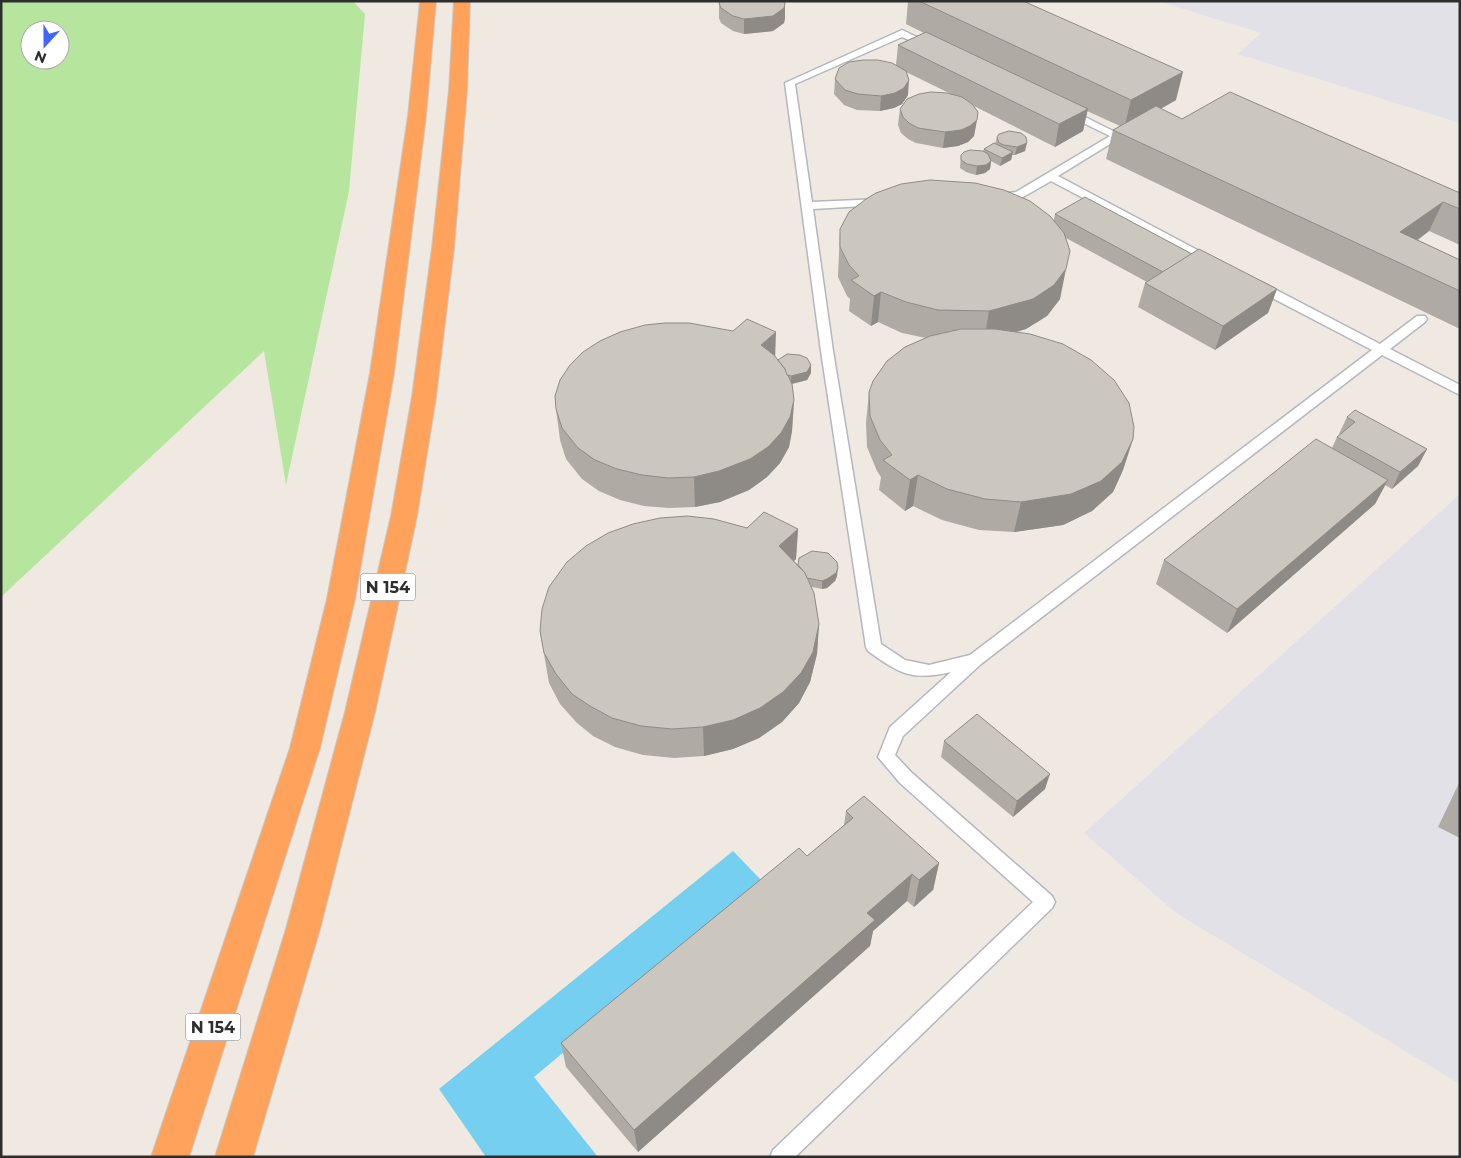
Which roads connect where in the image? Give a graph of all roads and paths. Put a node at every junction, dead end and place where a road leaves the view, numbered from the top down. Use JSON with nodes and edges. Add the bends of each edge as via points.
{"nodes":[{"id":1,"x":428,"y":1,"type":"edge"},
{"id":2,"x":462,"y":1,"type":"edge"},
{"id":3,"x":946,"y":53,"type":"edge"},
{"id":4,"x":1054,"y":104,"type":"edge"},
{"id":5,"x":1052,"y":177,"type":"junction"},
{"id":6,"x":980,"y":198,"type":"edge"},
{"id":7,"x":893,"y":202,"type":"edge"},
{"id":8,"x":806,"y":206,"type":"junction"},
{"id":9,"x":1219,"y":265,"type":"edge"},
{"id":10,"x":1246,"y":279,"type":"edge"},
{"id":11,"x":1421,"y":319,"type":"dead end"},
{"id":12,"x":1378,"y":350,"type":"junction"},
{"id":13,"x":1460,"y":391,"type":"edge"},
{"id":14,"x":975,"y":660,"type":"junction"},
{"id":15,"x":170,"y":1157,"type":"edge"},
{"id":16,"x":234,"y":1157,"type":"edge"},
{"id":17,"x":780,"y":1157,"type":"edge"}],
"edges":[{"from":1,"to":15,"type":"highway","number":"N 154","via":[[417,116],[382,373],[341,599],[305,748]]},
{"from":2,"to":16,"type":"highway","number":"N 154","via":[[458,90],[443,248],[424,397],[404,516],[360,712],[316,882]]},
{"from":3,"to":8,"type":"lane","via":[[902,33],[790,83]]},
{"from":4,"to":5,"type":"lane","via":[[1118,136]]},
{"from":5,"to":6,"type":"lane","via":[[1020,195]]},
{"from":5,"to":9,"type":"lane"},
{"from":7,"to":8,"type":"lane"},
{"from":8,"to":14,"type":"lane","via":[[874,647],[902,666],[928,672]]},
{"from":10,"to":12,"type":"lane"},
{"from":11,"to":12,"type":"lane"},
{"from":12,"to":13,"type":"lane"},
{"from":12,"to":14,"type":"lane"},
{"from":14,"to":17,"type":"lane","via":[[896,732],[886,757],[1046,902]]}]}
